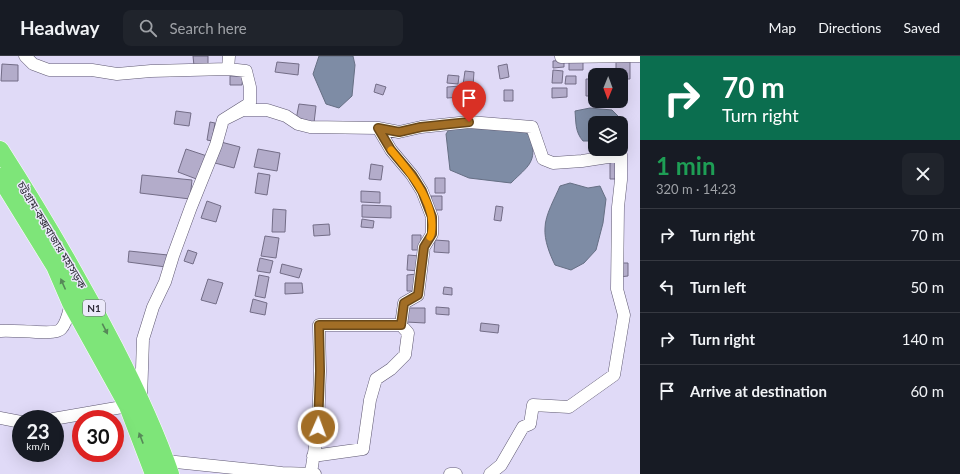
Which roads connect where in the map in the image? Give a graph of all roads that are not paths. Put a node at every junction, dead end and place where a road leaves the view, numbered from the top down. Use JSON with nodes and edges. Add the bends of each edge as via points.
{"nodes":[{"id":1,"x":25,"y":56,"type":"edge"},
{"id":2,"x":229,"y":56,"type":"edge"},
{"id":3,"x":640,"y":56,"type":"edge"},
{"id":4,"x":561,"y":57,"type":"edge"},
{"id":5,"x":228,"y":69,"type":"junction"},
{"id":6,"x":223,"y":120,"type":"junction"},
{"id":7,"x":378,"y":128,"type":"junction"},
{"id":8,"x":0,"y":150,"type":"edge"},
{"id":9,"x":0,"y":177,"type":"edge"},
{"id":10,"x":71,"y":303,"type":"junction"},
{"id":11,"x":401,"y":325,"type":"junction"},
{"id":12,"x":0,"y":330,"type":"edge"},
{"id":13,"x":134,"y":403,"type":"junction"},
{"id":14,"x":64,"y":417,"type":"edge"},
{"id":15,"x":0,"y":418,"type":"edge"},
{"id":16,"x":12,"y":420,"type":"edge"},
{"id":17,"x":313,"y":456,"type":"junction"},
{"id":18,"x":163,"y":470,"type":"edge"},
{"id":19,"x":313,"y":474,"type":"edge"},
{"id":20,"x":450,"y":474,"type":"edge"},
{"id":21,"x":456,"y":474,"type":"edge"},
{"id":22,"x":490,"y":474,"type":"edge"}],
"edges":[{"from":1,"to":5,"type":"street","via":[[33,64],[49,70],[92,70],[117,74]]},
{"from":2,"to":5,"type":"street"},
{"from":3,"to":4,"type":"street"},
{"from":5,"to":6,"type":"street","via":[[246,71],[250,103]]},
{"from":6,"to":7,"type":"street","via":[[243,110],[267,110],[286,116],[298,124],[310,126]]},
{"from":6,"to":13,"type":"street","via":[[216,145],[173,256],[166,282],[153,307],[143,339]]},
{"from":7,"to":11,"type":"street","via":[[422,191],[432,217],[432,234],[424,247],[418,295],[404,303]]},
{"from":7,"to":22,"type":"street","via":[[399,132],[469,122],[525,126],[532,127],[543,159],[553,163],[621,155],[617,289],[624,315],[614,375],[569,407],[533,405],[530,424],[523,427],[501,465]]},
{"from":8,"to":13,"type":"highway","name":"চট্টগ্রাম-কক্সবাজার মহাসড়ক","number":"N1","one_way":true,"via":[[87,295]]},
{"from":10,"to":9,"type":"highway","name":"চট্টগ্রাম-কক্সবাজার মহাসড়ক","number":"N1","one_way":true,"via":[[54,266]]},
{"from":10,"to":12,"type":"street","via":[[65,324],[60,330],[52,333]]},
{"from":10,"to":13,"type":"highway","name":"চট্টগ্রাম-কক্সবাজার মহাসড়ক","number":"N1"},
{"from":11,"to":17,"type":"street","via":[[408,333],[405,355],[391,369],[376,378],[363,449]]},
{"from":11,"to":17,"type":"street","via":[[319,325],[318,427]]},
{"from":13,"to":14,"type":"street"},
{"from":13,"to":18,"type":"highway","name":"চট্টগ্রাম-কক্সবাজার মহাসড়ক","number":"N1"},
{"from":15,"to":16,"type":"street"},
{"from":17,"to":19,"type":"street"},
{"from":18,"to":19,"type":"street"},
{"from":20,"to":21,"type":"street"}]}
